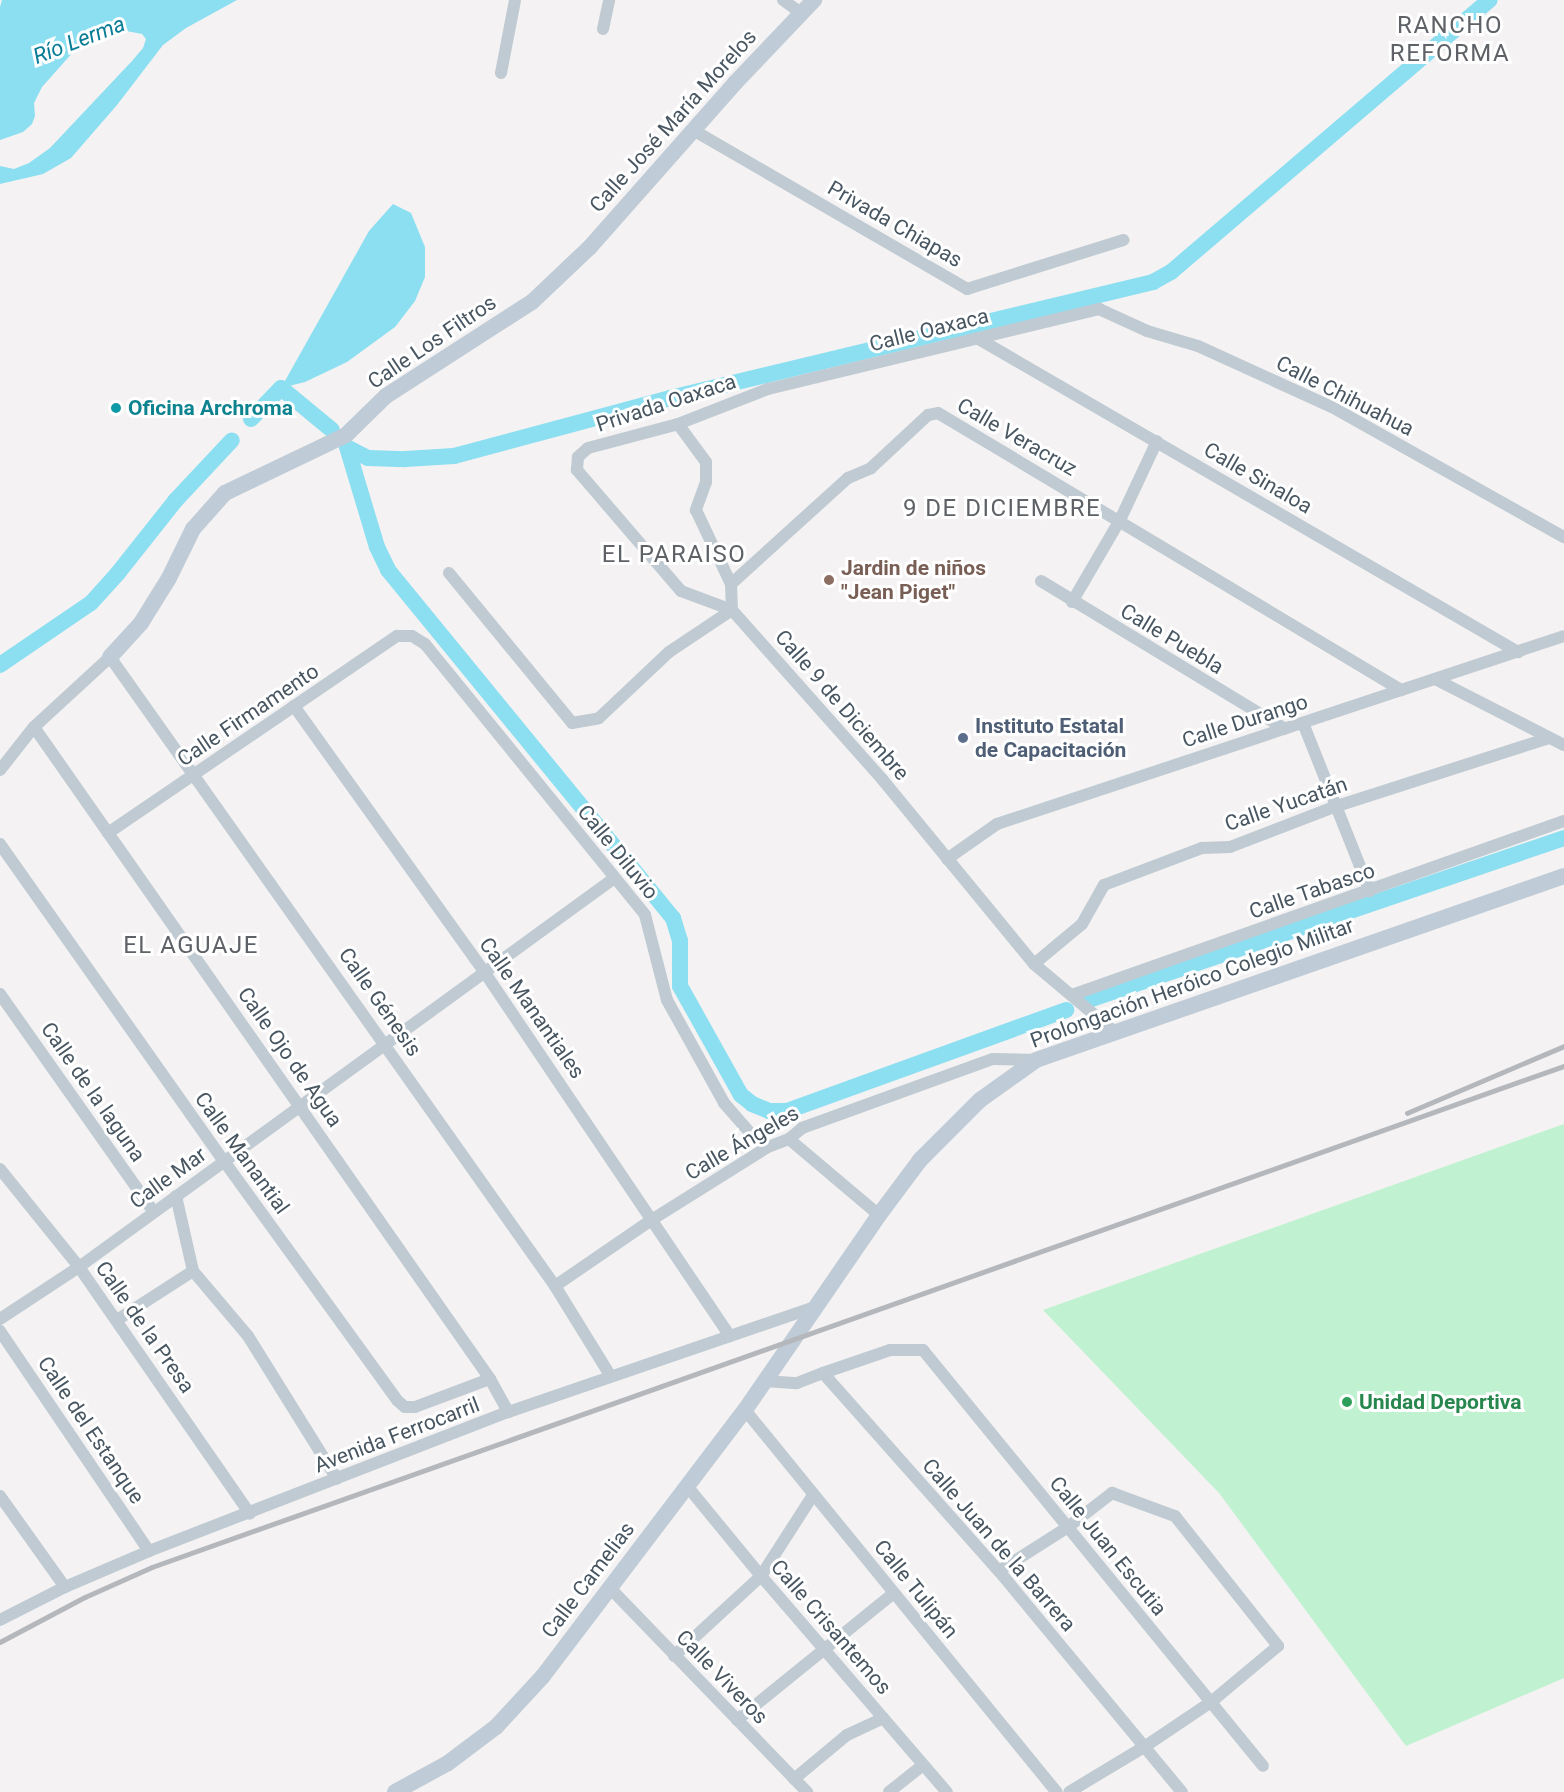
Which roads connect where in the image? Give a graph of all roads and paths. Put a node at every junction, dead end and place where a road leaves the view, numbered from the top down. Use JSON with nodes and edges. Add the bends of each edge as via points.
{"nodes":[{"id":1,"x":515,"y":0,"type":"edge"},
{"id":2,"x":609,"y":0,"type":"edge"},
{"id":3,"x":783,"y":0,"type":"edge"},
{"id":4,"x":814,"y":0,"type":"edge"},
{"id":5,"x":801,"y":14,"type":"junction"},
{"id":6,"x":603,"y":29,"type":"dead end"},
{"id":7,"x":501,"y":73,"type":"dead end"},
{"id":8,"x":693,"y":130,"type":"junction"},
{"id":9,"x":1123,"y":240,"type":"dead end"},
{"id":10,"x":591,"y":247,"type":"joint"},
{"id":11,"x":1099,"y":309,"type":"joint"},
{"id":12,"x":977,"y":338,"type":"junction"},
{"id":13,"x":768,"y":389,"type":"joint"},
{"id":14,"x":678,"y":424,"type":"junction"},
{"id":15,"x":1157,"y":441,"type":"junction"},
{"id":16,"x":578,"y":457,"type":"joint"},
{"id":17,"x":1120,"y":520,"type":"junction"},
{"id":18,"x":1564,"y":537,"type":"edge"},
{"id":19,"x":449,"y":573,"type":"dead end"},
{"id":20,"x":1041,"y":581,"type":"dead end"},
{"id":21,"x":731,"y":584,"type":"junction"},
{"id":22,"x":1072,"y":602,"type":"junction"},
{"id":23,"x":732,"y":610,"type":"junction"},
{"id":24,"x":412,"y":636,"type":"joint"},
{"id":25,"x":1563,"y":637,"type":"edge"},
{"id":26,"x":1518,"y":652,"type":"junction"},
{"id":27,"x":110,"y":657,"type":"junction"},
{"id":28,"x":1435,"y":679,"type":"junction"},
{"id":29,"x":1401,"y":690,"type":"junction"},
{"id":30,"x":294,"y":706,"type":"junction"},
{"id":31,"x":1303,"y":723,"type":"junction"},
{"id":32,"x":34,"y":727,"type":"junction"},
{"id":33,"x":1285,"y":729,"type":"junction"},
{"id":34,"x":1549,"y":738,"type":"junction"},
{"id":35,"x":1564,"y":745,"type":"edge"},
{"id":36,"x":0,"y":770,"type":"edge"},
{"id":37,"x":194,"y":776,"type":"junction"},
{"id":38,"x":1334,"y":807,"type":"junction"},
{"id":39,"x":1564,"y":821,"type":"edge"},
{"id":40,"x":108,"y":833,"type":"junction"},
{"id":41,"x":0,"y":844,"type":"edge"},
{"id":42,"x":947,"y":859,"type":"junction"},
{"id":43,"x":1564,"y":876,"type":"edge"},
{"id":44,"x":613,"y":879,"type":"junction"},
{"id":45,"x":1370,"y":891,"type":"junction"},
{"id":46,"x":1034,"y":964,"type":"junction"},
{"id":47,"x":485,"y":973,"type":"junction"},
{"id":48,"x":0,"y":994,"type":"edge"},
{"id":49,"x":1072,"y":995,"type":"junction"},
{"id":50,"x":1116,"y":1033,"type":"junction"},
{"id":51,"x":386,"y":1044,"type":"junction"},
{"id":52,"x":1036,"y":1060,"type":"junction"},
{"id":53,"x":301,"y":1106,"type":"junction"},
{"id":54,"x":789,"y":1139,"type":"junction"},
{"id":55,"x":768,"y":1148,"type":"junction"},
{"id":56,"x":224,"y":1161,"type":"junction"},
{"id":57,"x":0,"y":1169,"type":"edge"},
{"id":58,"x":176,"y":1196,"type":"junction"},
{"id":59,"x":154,"y":1212,"type":"junction"},
{"id":60,"x":879,"y":1215,"type":"junction"},
{"id":61,"x":653,"y":1218,"type":"junction"},
{"id":62,"x":80,"y":1267,"type":"junction"},
{"id":63,"x":193,"y":1271,"type":"junction"},
{"id":64,"x":555,"y":1286,"type":"junction"},
{"id":65,"x":817,"y":1306,"type":"junction"},
{"id":66,"x":0,"y":1319,"type":"edge"},
{"id":67,"x":117,"y":1320,"type":"junction"},
{"id":68,"x":0,"y":1331,"type":"edge"},
{"id":69,"x":730,"y":1336,"type":"junction"},
{"id":70,"x":781,"y":1358,"type":"joint"},
{"id":71,"x":823,"y":1373,"type":"junction"},
{"id":72,"x":610,"y":1375,"type":"junction"},
{"id":73,"x":490,"y":1379,"type":"junction"},
{"id":74,"x":765,"y":1381,"type":"junction"},
{"id":75,"x":745,"y":1410,"type":"junction"},
{"id":76,"x":508,"y":1412,"type":"junction"},
{"id":77,"x":337,"y":1479,"type":"junction"},
{"id":78,"x":687,"y":1486,"type":"junction"},
{"id":79,"x":813,"y":1495,"type":"junction"},
{"id":80,"x":0,"y":1496,"type":"edge"},
{"id":81,"x":250,"y":1514,"type":"junction"},
{"id":82,"x":1068,"y":1527,"type":"junction"},
{"id":83,"x":149,"y":1551,"type":"junction"},
{"id":84,"x":999,"y":1571,"type":"junction"},
{"id":85,"x":761,"y":1576,"type":"junction"},
{"id":86,"x":65,"y":1587,"type":"junction"},
{"id":87,"x":610,"y":1588,"type":"junction"},
{"id":88,"x":894,"y":1593,"type":"junction"},
{"id":89,"x":0,"y":1620,"type":"edge"},
{"id":90,"x":824,"y":1650,"type":"junction"},
{"id":91,"x":674,"y":1656,"type":"junction"},
{"id":92,"x":1211,"y":1702,"type":"junction"},
{"id":93,"x":883,"y":1718,"type":"junction"},
{"id":94,"x":737,"y":1720,"type":"junction"},
{"id":95,"x":1144,"y":1747,"type":"junction"},
{"id":96,"x":923,"y":1765,"type":"junction"},
{"id":97,"x":1263,"y":1766,"type":"dead end"},
{"id":98,"x":794,"y":1779,"type":"junction"},
{"id":99,"x":395,"y":1792,"type":"edge"},
{"id":100,"x":807,"y":1792,"type":"edge"},
{"id":101,"x":889,"y":1792,"type":"edge"},
{"id":102,"x":947,"y":1792,"type":"edge"},
{"id":103,"x":1057,"y":1792,"type":"edge"},
{"id":104,"x":1069,"y":1792,"type":"edge"},
{"id":105,"x":1182,"y":1792,"type":"edge"}],
"edges":[{"from":1,"to":7,"type":"street"},
{"from":2,"to":6,"type":"street"},
{"from":3,"to":5,"type":"street"},
{"from":4,"to":5,"type":"street","name":"Calle José María Morelos"},
{"from":5,"to":8,"type":"street","name":"Calle José María Morelos"},
{"from":8,"to":9,"type":"street","name":"Privada Chiapas","via":[[967,289]]},
{"from":8,"to":10,"type":"street","name":"Calle José María Morelos"},
{"from":10,"to":27,"type":"street","name":"Calle Los Filtros","via":[[532,302],[386,396],[346,435],[225,493],[193,529],[141,623]]},
{"from":11,"to":12,"type":"street","name":"Calle Oaxaca"},
{"from":11,"to":18,"type":"street","name":"Calle Chihuahua","via":[[1147,331],[1198,346],[1332,407]]},
{"from":12,"to":13,"type":"street","name":"Calle Oaxaca"},
{"from":12,"to":15,"type":"street","name":"Calle Sinaloa"},
{"from":13,"to":14,"type":"street","name":"Privada Oaxaca"},
{"from":14,"to":16,"type":"street","name":"Privada Oaxaca","via":[[588,448]]},
{"from":14,"to":21,"type":"street","via":[[706,462],[706,482],[696,510]]},
{"from":15,"to":17,"type":"street"},
{"from":15,"to":26,"type":"street","name":"Calle Sinaloa"},
{"from":16,"to":23,"type":"street","name":"Calle 9 de Diciembre","via":[[577,470],[681,591]]},
{"from":17,"to":21,"type":"street","name":"Calle Veracruz","via":[[938,413],[928,415],[870,468],[848,478]]},
{"from":17,"to":22,"type":"street"},
{"from":17,"to":29,"type":"street","name":"Calle Veracruz"},
{"from":19,"to":23,"type":"street","via":[[572,723],[599,718],[669,652]]},
{"from":20,"to":22,"type":"street","name":"Calle Puebla"},
{"from":21,"to":23,"type":"street"},
{"from":22,"to":33,"type":"street","name":"Calle Puebla"},
{"from":23,"to":42,"type":"street","name":"Calle 9 de Diciembre","via":[[882,779]]},
{"from":24,"to":30,"type":"street","name":"Calle Firmamento","via":[[396,636]]},
{"from":24,"to":44,"type":"street","name":"Calle Diluvio","via":[[425,644]]},
{"from":25,"to":26,"type":"street","name":"Calle Durango"},
{"from":26,"to":28,"type":"street","name":"Calle Durango"},
{"from":27,"to":32,"type":"street","name":"Calle Los Filtros"},
{"from":27,"to":37,"type":"street","name":"Calle Génesis"},
{"from":28,"to":29,"type":"street","name":"Calle Durango"},
{"from":28,"to":34,"type":"street"},
{"from":29,"to":31,"type":"street","name":"Calle Durango"},
{"from":30,"to":37,"type":"street","name":"Calle Firmamento"},
{"from":30,"to":47,"type":"street","name":"Calle Manantiales"},
{"from":31,"to":33,"type":"street","name":"Calle Durango"},
{"from":31,"to":38,"type":"street"},
{"from":32,"to":36,"type":"street","name":"Calle Los Filtros"},
{"from":32,"to":40,"type":"street","name":"Calle Ojo de Agua"},
{"from":33,"to":42,"type":"street","name":"Calle Durango","via":[[997,824]]},
{"from":34,"to":35,"type":"street"},
{"from":34,"to":38,"type":"street","name":"Calle Yucatán"},
{"from":37,"to":40,"type":"street","name":"Calle Firmamento"},
{"from":37,"to":51,"type":"street","name":"Calle Génesis"},
{"from":38,"to":45,"type":"street"},
{"from":38,"to":46,"type":"street","name":"Calle Yucatán","via":[[1230,847],[1202,848],[1104,885],[1082,924]]},
{"from":39,"to":45,"type":"street","name":"Calle Tabasco"},
{"from":40,"to":53,"type":"street","name":"Calle Ojo de Agua"},
{"from":41,"to":56,"type":"street","name":"Calle Manantial"},
{"from":42,"to":46,"type":"street","name":"Calle 9 de Diciembre"},
{"from":43,"to":50,"type":"street","name":"Prolongación Heróico Colegio Militar"},
{"from":44,"to":47,"type":"street","name":"Calle Mar"},
{"from":44,"to":55,"type":"street","name":"Calle Diluvio","via":[[645,915],[667,1000],[724,1103]]},
{"from":45,"to":49,"type":"street","name":"Calle Tabasco"},
{"from":46,"to":49,"type":"street","name":"Calle 9 de Diciembre"},
{"from":47,"to":51,"type":"street","name":"Calle Mar"},
{"from":47,"to":61,"type":"street","name":"Calle Manantiales"},
{"from":48,"to":59,"type":"street","name":"Calle de la laguna"},
{"from":49,"to":50,"type":"street"},
{"from":50,"to":52,"type":"street","name":"Prolongación Heróico Colegio Militar"},
{"from":51,"to":53,"type":"street","name":"Calle Mar"},
{"from":51,"to":64,"type":"street","name":"Calle Génesis"},
{"from":52,"to":54,"type":"street","name":"Calle Ángeles","via":[[993,1059],[802,1128]]},
{"from":52,"to":60,"type":"street","name":"Prolongación Heróico Colegio Militar","via":[[980,1100],[921,1160]]},
{"from":53,"to":56,"type":"street","name":"Calle Mar"},
{"from":53,"to":73,"type":"street","name":"Calle Ojo de Agua"},
{"from":54,"to":55,"type":"street","name":"Calle Ángeles"},
{"from":54,"to":60,"type":"street"},
{"from":55,"to":61,"type":"street","name":"Calle Ángeles"},
{"from":56,"to":58,"type":"street","name":"Calle Mar"},
{"from":56,"to":73,"type":"street","name":"Calle Manantial","via":[[405,1407],[415,1407]]},
{"from":57,"to":62,"type":"street","name":"Calle de la Presa"},
{"from":58,"to":59,"type":"street","name":"Calle Mar"},
{"from":58,"to":63,"type":"street"},
{"from":59,"to":62,"type":"street","name":"Calle Mar"},
{"from":60,"to":65,"type":"street","name":"Prolongación Heróico Colegio Militar"},
{"from":61,"to":64,"type":"street","name":"Calle Ángeles"},
{"from":61,"to":69,"type":"street","name":"Calle Manantiales"},
{"from":62,"to":66,"type":"street","name":"Calle Mar"},
{"from":62,"to":67,"type":"street","name":"Calle de la Presa"},
{"from":63,"to":67,"type":"street"},
{"from":63,"to":77,"type":"street","via":[[248,1336]]},
{"from":64,"to":72,"type":"street","name":"Calle Génesis"},
{"from":65,"to":69,"type":"street","name":"Avenida Ferrocarril"},
{"from":65,"to":70,"type":"street","name":"Prolongación Heróico Colegio Militar"},
{"from":67,"to":81,"type":"street","name":"Calle de la Presa"},
{"from":68,"to":83,"type":"street","name":"Calle del Estanque"},
{"from":69,"to":72,"type":"street","name":"Avenida Ferrocarril"},
{"from":70,"to":74,"type":"street","name":"Calle Camelias"},
{"from":71,"to":74,"type":"street","via":[[796,1383]]},
{"from":71,"to":82,"type":"street","name":"Calle Juan Escutia","via":[[890,1350],[923,1350]]},
{"from":71,"to":84,"type":"street","name":"Calle Juan de la Barrera"},
{"from":72,"to":76,"type":"street","name":"Avenida Ferrocarril"},
{"from":73,"to":76,"type":"street","name":"Calle Ojo de Agua"},
{"from":74,"to":75,"type":"street","name":"Calle Camelias"},
{"from":75,"to":78,"type":"street","name":"Calle Camelias"},
{"from":75,"to":79,"type":"street","name":"Calle Tulipán"},
{"from":76,"to":77,"type":"street","name":"Avenida Ferrocarril"},
{"from":77,"to":81,"type":"street","name":"Avenida Ferrocarril"},
{"from":78,"to":85,"type":"street","name":"Calle Crisantemos"},
{"from":78,"to":87,"type":"street","name":"Calle Camelias"},
{"from":79,"to":85,"type":"street"},
{"from":79,"to":88,"type":"street","name":"Calle Tulipán"},
{"from":80,"to":86,"type":"street"},
{"from":81,"to":83,"type":"street","name":"Avenida Ferrocarril"},
{"from":82,"to":84,"type":"street"},
{"from":82,"to":92,"type":"street","name":"Calle Juan Escutia"},
{"from":82,"to":92,"type":"street","via":[[1112,1493],[1175,1516],[1278,1646]]},
{"from":83,"to":86,"type":"street","name":"Avenida Ferrocarril"},
{"from":84,"to":95,"type":"street","name":"Calle Juan de la Barrera"},
{"from":85,"to":90,"type":"street","name":"Calle Crisantemos"},
{"from":85,"to":91,"type":"street"},
{"from":86,"to":89,"type":"street","name":"Avenida Ferrocarril"},
{"from":87,"to":91,"type":"street","name":"Calle Viveros"},
{"from":87,"to":99,"type":"street","name":"Calle Camelias","via":[[543,1676],[496,1727],[448,1764]]},
{"from":88,"to":90,"type":"street"},
{"from":88,"to":103,"type":"street","name":"Calle Tulipán"},
{"from":90,"to":93,"type":"street","name":"Calle Crisantemos"},
{"from":90,"to":94,"type":"street"},
{"from":91,"to":94,"type":"street","name":"Calle Viveros"},
{"from":92,"to":95,"type":"street"},
{"from":92,"to":97,"type":"street","name":"Calle Juan Escutia"},
{"from":93,"to":96,"type":"street","name":"Calle Crisantemos"},
{"from":93,"to":98,"type":"street","via":[[848,1735]]},
{"from":94,"to":98,"type":"street","name":"Calle Viveros"},
{"from":95,"to":104,"type":"street"},
{"from":95,"to":105,"type":"street","name":"Calle Juan de la Barrera"},
{"from":96,"to":101,"type":"street"},
{"from":96,"to":102,"type":"street","name":"Calle Crisantemos"},
{"from":98,"to":100,"type":"street","name":"Calle Viveros"}]}
